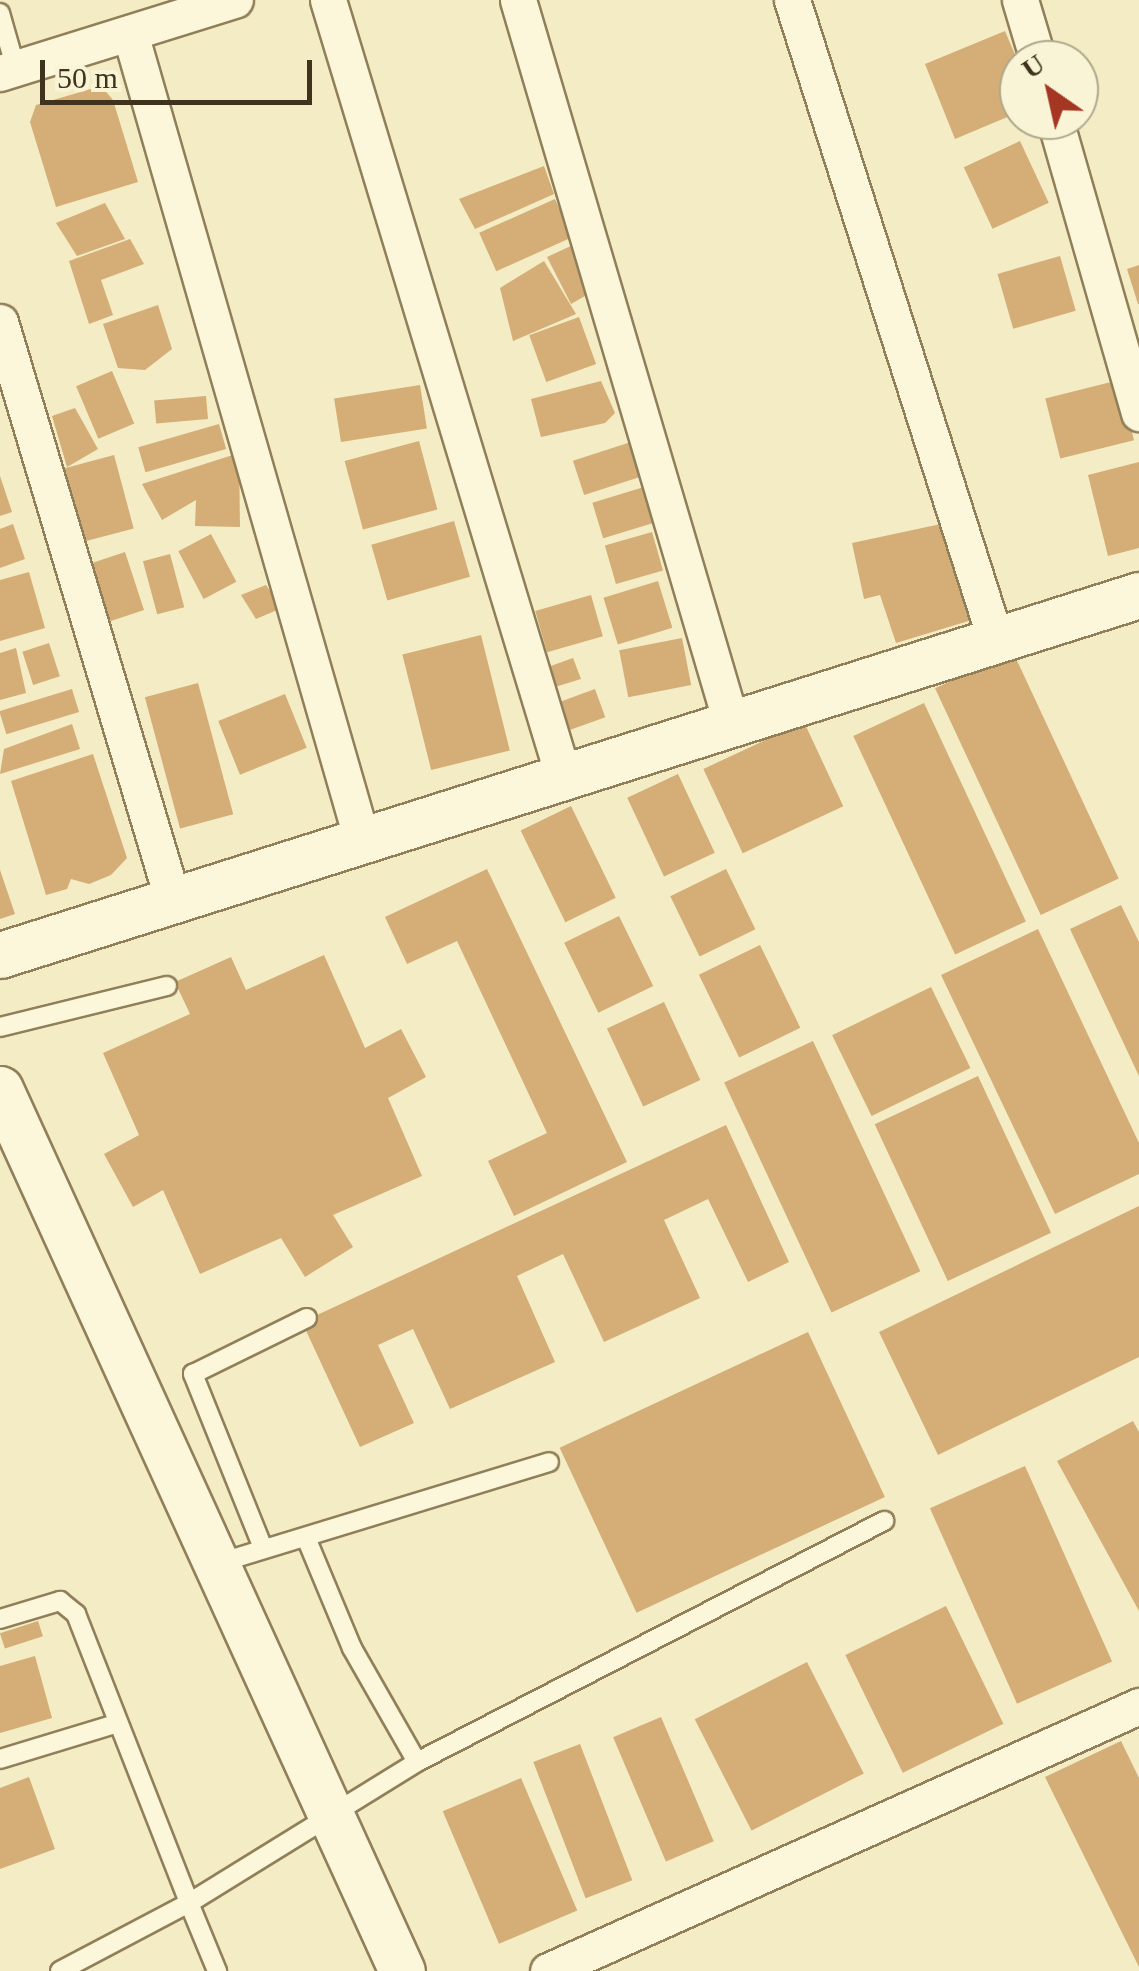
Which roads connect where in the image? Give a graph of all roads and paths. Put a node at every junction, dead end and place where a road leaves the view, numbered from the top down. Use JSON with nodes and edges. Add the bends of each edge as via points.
{"nodes":[{"id":1,"x":328,"y":0,"type":"edge"},
{"id":2,"x":518,"y":0,"type":"edge"},
{"id":3,"x":792,"y":0,"type":"edge"},
{"id":4,"x":1020,"y":0,"type":"edge"},
{"id":5,"x":229,"y":1,"type":"edge"},
{"id":6,"x":0,"y":13,"type":"edge"},
{"id":7,"x":130,"y":33,"type":"junction"},
{"id":8,"x":1032,"y":40,"type":"edge"},
{"id":9,"x":8,"y":71,"type":"edge"},
{"id":10,"x":1061,"y":140,"type":"edge"},
{"id":11,"x":0,"y":322,"type":"edge"},
{"id":12,"x":1139,"y":414,"type":"edge"},
{"id":13,"x":1139,"y":594,"type":"edge"},
{"id":14,"x":995,"y":638,"type":"junction"},
{"id":15,"x":730,"y":720,"type":"junction"},
{"id":16,"x":562,"y":772,"type":"junction"},
{"id":17,"x":361,"y":838,"type":"junction"},
{"id":18,"x":173,"y":901,"type":"junction"},
{"id":19,"x":0,"y":955,"type":"edge"},
{"id":20,"x":167,"y":986,"type":"dead end"},
{"id":21,"x":0,"y":1028,"type":"edge"},
{"id":22,"x":0,"y":1088,"type":"edge"},
{"id":23,"x":306,"y":1318,"type":"dead end"},
{"id":24,"x":549,"y":1462,"type":"dead end"},
{"id":25,"x":884,"y":1521,"type":"dead end"},
{"id":26,"x":307,"y":1540,"type":"junction"},
{"id":27,"x":263,"y":1548,"type":"junction"},
{"id":28,"x":214,"y":1565,"type":"junction"},
{"id":29,"x":0,"y":1619,"type":"edge"},
{"id":30,"x":1139,"y":1706,"type":"edge"},
{"id":31,"x":115,"y":1724,"type":"junction"},
{"id":32,"x":0,"y":1759,"type":"edge"},
{"id":33,"x":417,"y":1762,"type":"junction"},
{"id":34,"x":328,"y":1820,"type":"junction"},
{"id":35,"x":189,"y":1903,"type":"junction"},
{"id":36,"x":60,"y":1971,"type":"edge"},
{"id":37,"x":217,"y":1971,"type":"edge"},
{"id":38,"x":402,"y":1971,"type":"edge"},
{"id":39,"x":548,"y":1971,"type":"edge"}],
"edges":[{"from":1,"to":16,"type":"street"},
{"from":2,"to":15,"type":"street"},
{"from":3,"to":14,"type":"street"},
{"from":4,"to":8,"type":"street"},
{"from":5,"to":7,"type":"street"},
{"from":6,"to":9,"type":"lane"},
{"from":7,"to":9,"type":"street"},
{"from":7,"to":17,"type":"street"},
{"from":10,"to":12,"type":"street"},
{"from":11,"to":18,"type":"street"},
{"from":13,"to":14,"type":"street"},
{"from":14,"to":15,"type":"street"},
{"from":15,"to":16,"type":"street"},
{"from":16,"to":17,"type":"street"},
{"from":17,"to":18,"type":"street"},
{"from":18,"to":19,"type":"street"},
{"from":20,"to":21,"type":"lane"},
{"from":22,"to":28,"type":"street"},
{"from":23,"to":27,"type":"lane","via":[[194,1374]]},
{"from":24,"to":26,"type":"lane"},
{"from":25,"to":33,"type":"lane"},
{"from":26,"to":27,"type":"lane"},
{"from":26,"to":33,"type":"lane","via":[[352,1648]]},
{"from":27,"to":28,"type":"lane"},
{"from":28,"to":34,"type":"street"},
{"from":29,"to":31,"type":"lane","via":[[46,1603],[70,1606]]},
{"from":30,"to":39,"type":"street"},
{"from":31,"to":32,"type":"lane"},
{"from":31,"to":35,"type":"lane"},
{"from":33,"to":34,"type":"lane"},
{"from":34,"to":35,"type":"lane"},
{"from":34,"to":38,"type":"street"},
{"from":35,"to":36,"type":"lane"},
{"from":35,"to":37,"type":"lane"}]}
